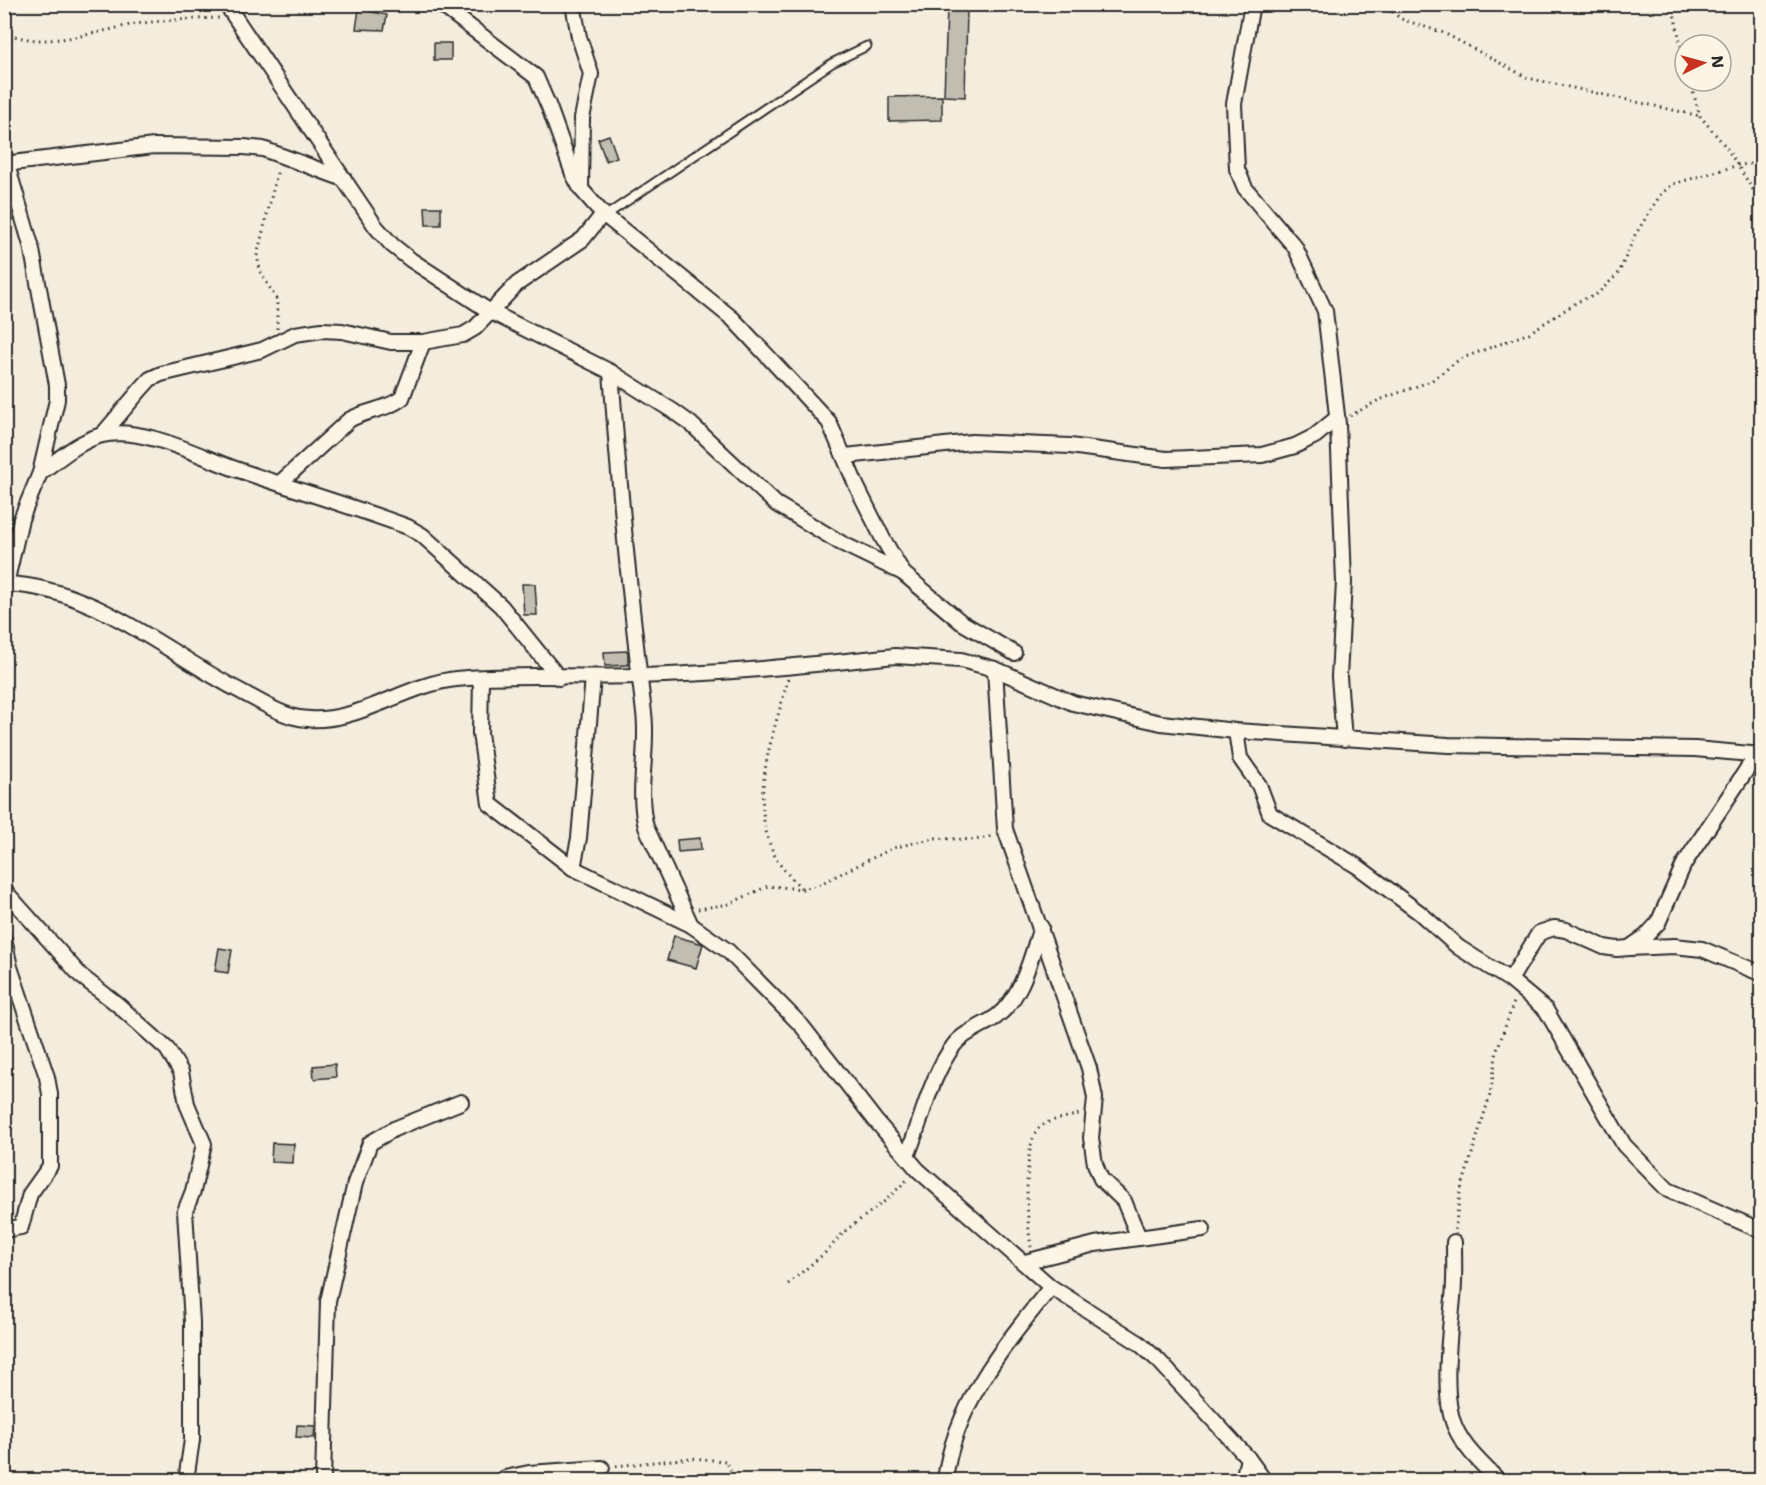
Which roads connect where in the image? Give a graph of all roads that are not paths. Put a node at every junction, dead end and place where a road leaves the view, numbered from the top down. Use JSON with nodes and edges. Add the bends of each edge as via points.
{"nodes":[{"id":1,"x":440,"y":4,"type":"edge"},
{"id":2,"x":573,"y":4,"type":"edge"},
{"id":3,"x":1252,"y":4,"type":"edge"},
{"id":4,"x":229,"y":11,"type":"edge"},
{"id":5,"x":867,"y":46,"type":"dead end"},
{"id":6,"x":6,"y":161,"type":"edge"},
{"id":7,"x":344,"y":179,"type":"junction"},
{"id":8,"x":581,"y":189,"type":"junction"},
{"id":9,"x":604,"y":215,"type":"junction"},
{"id":10,"x":489,"y":311,"type":"junction"},
{"id":11,"x":423,"y":342,"type":"junction"},
{"id":12,"x":611,"y":372,"type":"junction"},
{"id":13,"x":1337,"y":421,"type":"junction"},
{"id":14,"x":102,"y":435,"type":"junction"},
{"id":15,"x":846,"y":456,"type":"junction"},
{"id":16,"x":40,"y":473,"type":"junction"},
{"id":17,"x":280,"y":483,"type":"junction"},
{"id":18,"x":903,"y":573,"type":"junction"},
{"id":19,"x":5,"y":584,"type":"edge"},
{"id":20,"x":1014,"y":653,"type":"dead end"},
{"id":21,"x":995,"y":669,"type":"junction"},
{"id":22,"x":638,"y":676,"type":"junction"},
{"id":23,"x":593,"y":677,"type":"junction"},
{"id":24,"x":481,"y":678,"type":"junction"},
{"id":25,"x":559,"y":678,"type":"junction"},
{"id":26,"x":1236,"y":731,"type":"junction"},
{"id":27,"x":1344,"y":739,"type":"junction"},
{"id":28,"x":1759,"y":755,"type":"edge"},
{"id":29,"x":573,"y":867,"type":"junction"},
{"id":30,"x":4,"y":890,"type":"edge"},
{"id":31,"x":691,"y":925,"type":"junction"},
{"id":32,"x":1041,"y":927,"type":"junction"},
{"id":33,"x":4,"y":939,"type":"edge"},
{"id":34,"x":1629,"y":948,"type":"junction"},
{"id":35,"x":1761,"y":974,"type":"edge"},
{"id":36,"x":1515,"y":985,"type":"junction"},
{"id":37,"x":461,"y":1102,"type":"dead end"},
{"id":38,"x":907,"y":1156,"type":"junction"},
{"id":39,"x":1203,"y":1229,"type":"dead end"},
{"id":40,"x":4,"y":1230,"type":"edge"},
{"id":41,"x":1761,"y":1231,"type":"edge"},
{"id":42,"x":1139,"y":1239,"type":"junction"},
{"id":43,"x":1454,"y":1242,"type":"road end"},
{"id":44,"x":1029,"y":1261,"type":"junction"},
{"id":45,"x":1050,"y":1287,"type":"junction"},
{"id":46,"x":1248,"y":1458,"type":"junction"},
{"id":47,"x":602,"y":1468,"type":"road end"},
{"id":48,"x":186,"y":1480,"type":"edge"},
{"id":49,"x":323,"y":1480,"type":"edge"},
{"id":50,"x":505,"y":1480,"type":"edge"},
{"id":51,"x":945,"y":1480,"type":"edge"},
{"id":52,"x":1243,"y":1480,"type":"edge"},
{"id":53,"x":1264,"y":1480,"type":"edge"},
{"id":54,"x":1498,"y":1480,"type":"edge"}],
"edges":[{"from":1,"to":8,"type":"street","via":[[536,77]]},
{"from":2,"to":8,"type":"street","via":[[591,74],[582,118]]},
{"from":3,"to":13,"type":"street","via":[[1234,104],[1237,169],[1245,188],[1295,248],[1323,302]]},
{"from":4,"to":7,"type":"street"},
{"from":5,"to":9,"type":"lane","via":[[832,63]]},
{"from":6,"to":7,"type":"street","via":[[154,146],[263,149]]},
{"from":6,"to":16,"type":"street","via":[[31,245],[57,385]]},
{"from":7,"to":10,"type":"street","via":[[392,245]]},
{"from":8,"to":9,"type":"street"},
{"from":9,"to":10,"type":"street","via":[[583,239],[517,284]]},
{"from":9,"to":15,"type":"street","via":[[733,319],[830,422]]},
{"from":10,"to":11,"type":"street","via":[[475,328],[463,334]]},
{"from":10,"to":12,"type":"street"},
{"from":11,"to":14,"type":"street","via":[[391,342],[342,331],[295,334],[262,350],[150,379]]},
{"from":11,"to":17,"type":"street","via":[[402,398],[349,420]]},
{"from":12,"to":18,"type":"street","via":[[691,424],[776,504],[841,543]]},
{"from":12,"to":22,"type":"street"},
{"from":13,"to":15,"type":"street","via":[[1295,446],[1262,455],[1177,459],[1070,446],[972,442]]},
{"from":13,"to":27,"type":"street","via":[[1344,582],[1339,677]]},
{"from":14,"to":16,"type":"street","via":[[83,442]]},
{"from":14,"to":17,"type":"street","via":[[159,441]]},
{"from":15,"to":18,"type":"street","via":[[857,487]]},
{"from":16,"to":19,"type":"street","via":[[21,519]]},
{"from":17,"to":25,"type":"street","via":[[422,535],[501,606]]},
{"from":18,"to":20,"type":"street","via":[[961,622]]},
{"from":19,"to":24,"type":"street","via":[[55,591],[117,618],[221,681],[297,717],[339,718],[423,686]]},
{"from":21,"to":22,"type":"street","via":[[931,656],[895,656]]},
{"from":21,"to":26,"type":"street","via":[[1073,703],[1161,723]]},
{"from":21,"to":32,"type":"street","via":[[1005,829]]},
{"from":22,"to":23,"type":"street"},
{"from":22,"to":31,"type":"street","via":[[647,738],[642,813]]},
{"from":23,"to":25,"type":"street"},
{"from":23,"to":29,"type":"street"},
{"from":24,"to":25,"type":"street"},
{"from":24,"to":29,"type":"street","via":[[480,733],[490,804]]},
{"from":26,"to":27,"type":"street"},
{"from":26,"to":36,"type":"street","via":[[1240,758],[1259,785],[1270,814],[1357,866],[1458,947]]},
{"from":27,"to":28,"type":"street","via":[[1448,745],[1695,749]]},
{"from":28,"to":34,"type":"street","via":[[1684,864],[1658,923]]},
{"from":29,"to":31,"type":"street"},
{"from":30,"to":48,"type":"street","via":[[81,976],[167,1049],[181,1072],[187,1104],[204,1144],[185,1211],[192,1322],[192,1440]]},
{"from":31,"to":38,"type":"street","via":[[741,962],[802,1026]]},
{"from":32,"to":38,"type":"street","via":[[1018,989],[1007,1005],[955,1043],[942,1064]]},
{"from":32,"to":42,"type":"street","via":[[1084,1052],[1095,1098],[1091,1138],[1098,1174],[1124,1201]]},
{"from":33,"to":40,"type":"street","via":[[50,1094],[50,1166],[30,1194],[21,1227]]},
{"from":34,"to":35,"type":"street","via":[[1702,949]]},
{"from":34,"to":36,"type":"street","via":[[1604,947],[1566,930],[1547,928],[1539,933]]},
{"from":36,"to":41,"type":"street","via":[[1545,1011],[1624,1145],[1655,1178],[1668,1190]]},
{"from":37,"to":49,"type":"street","via":[[370,1143],[355,1183],[328,1301]]},
{"from":38,"to":44,"type":"street","via":[[918,1170]]},
{"from":39,"to":42,"type":"street"},
{"from":42,"to":44,"type":"street","via":[[1095,1244]]},
{"from":43,"to":54,"type":"street","via":[[1449,1331],[1451,1410],[1462,1440]]},
{"from":44,"to":45,"type":"street"},
{"from":45,"to":46,"type":"street","via":[[1139,1343],[1160,1361]]},
{"from":45,"to":51,"type":"street","via":[[994,1360],[971,1401],[950,1451]]},
{"from":46,"to":52,"type":"street"},
{"from":46,"to":53,"type":"street"},
{"from":47,"to":50,"type":"street","via":[[529,1473]]}]}
